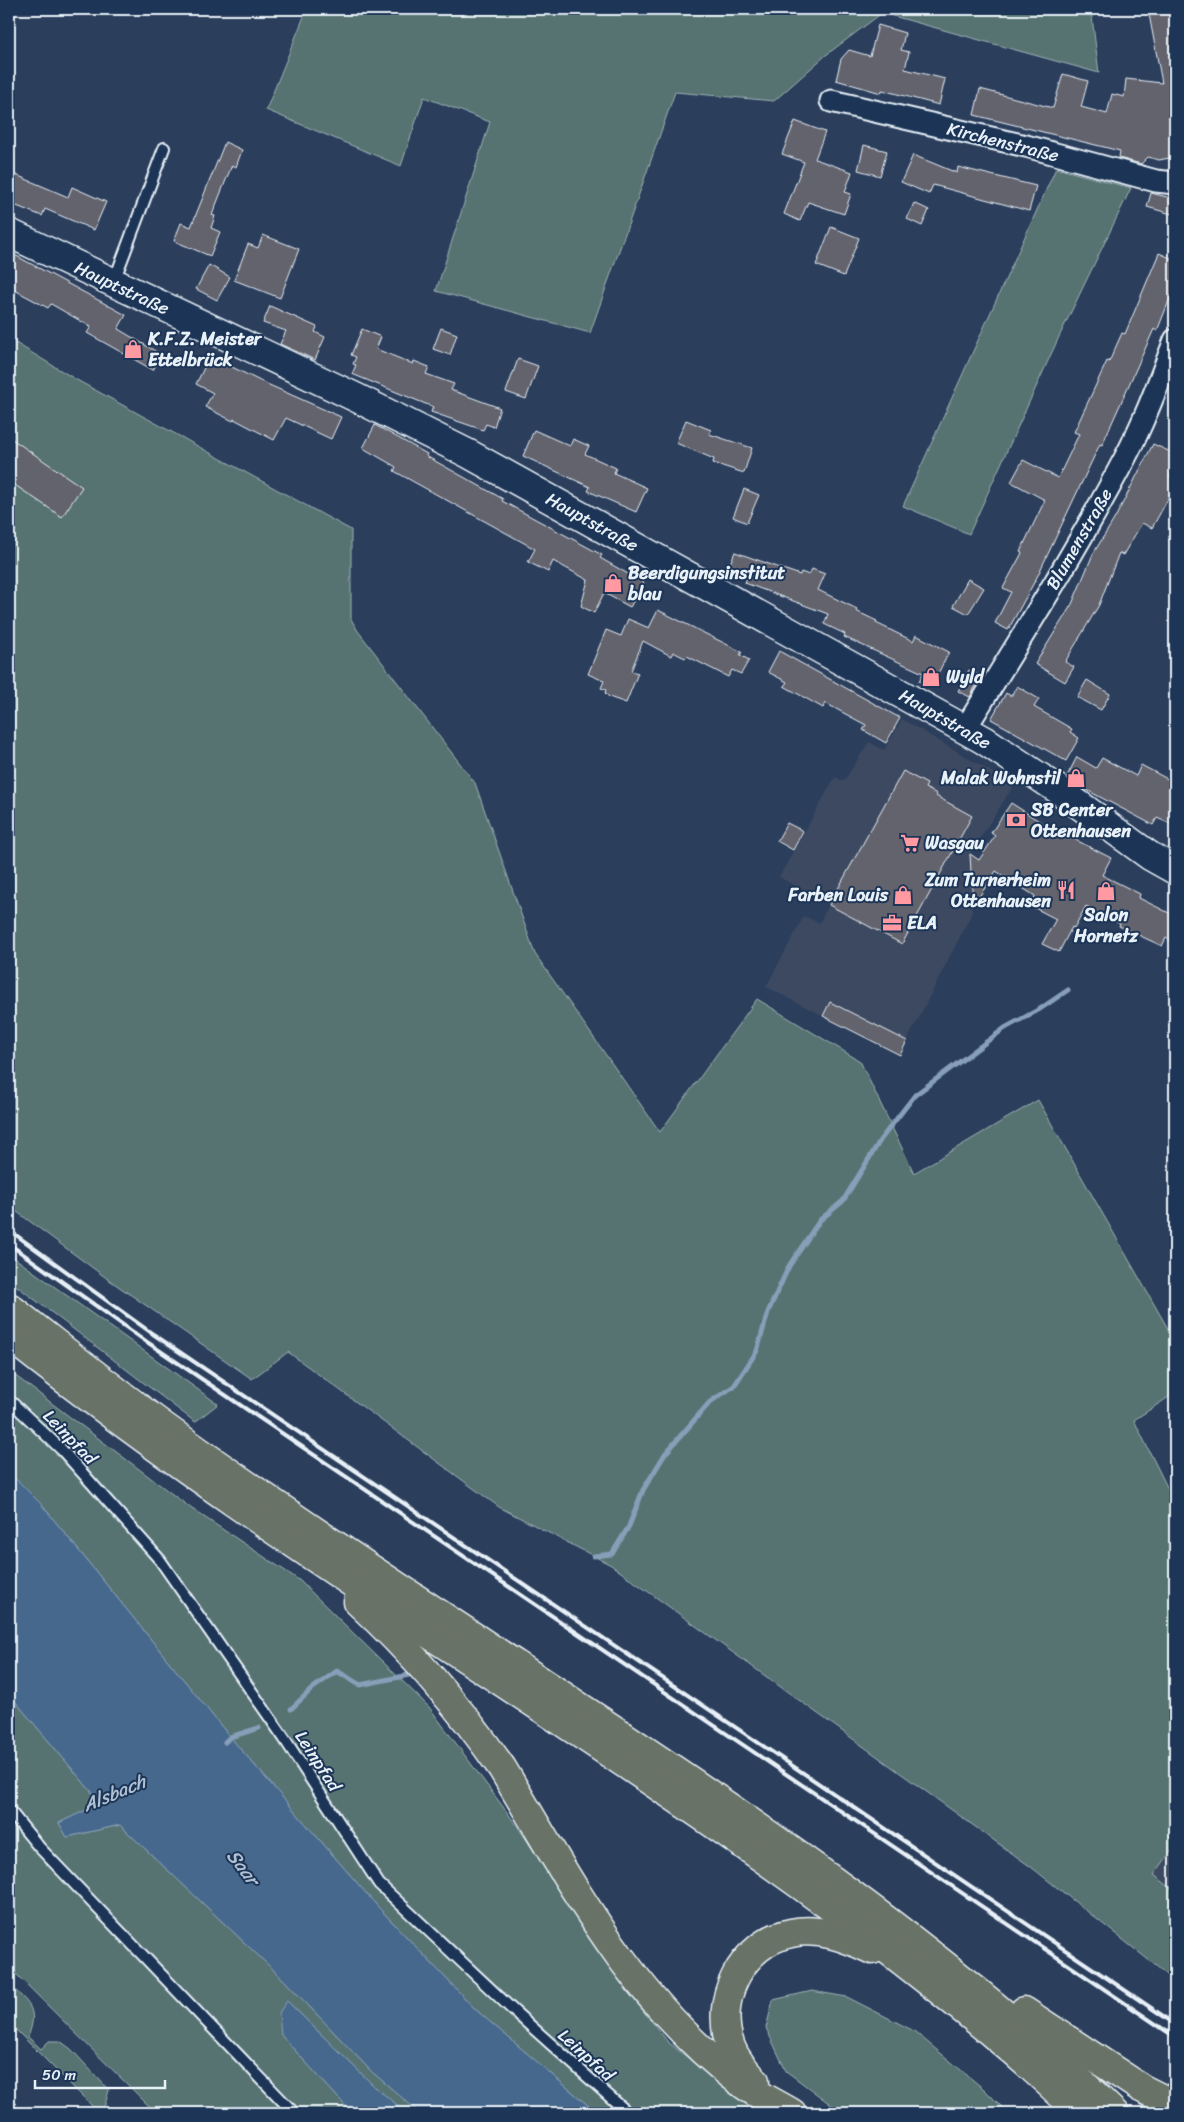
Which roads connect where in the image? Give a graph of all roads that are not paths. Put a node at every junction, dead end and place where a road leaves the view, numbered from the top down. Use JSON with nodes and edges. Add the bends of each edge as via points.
{"nodes":[{"id":1,"x":831,"y":101,"type":"dead end"},
{"id":2,"x":164,"y":148,"type":"dead end"},
{"id":3,"x":1175,"y":183,"type":"edge"},
{"id":4,"x":9,"y":233,"type":"edge"},
{"id":5,"x":113,"y":284,"type":"junction"},
{"id":6,"x":1175,"y":340,"type":"edge"},
{"id":7,"x":965,"y":729,"type":"junction"},
{"id":8,"x":1175,"y":870,"type":"edge"},
{"id":9,"x":9,"y":1307,"type":"edge"},
{"id":10,"x":9,"y":1336,"type":"edge"},
{"id":11,"x":9,"y":1400,"type":"edge"},
{"id":12,"x":280,"y":1536,"type":"junction"},
{"id":13,"x":9,"y":1810,"type":"edge"},
{"id":14,"x":910,"y":1937,"type":"junction"},
{"id":15,"x":916,"y":1973,"type":"junction"},
{"id":16,"x":1175,"y":2105,"type":"edge"},
{"id":17,"x":782,"y":2107,"type":"edge"},
{"id":18,"x":294,"y":2113,"type":"edge"},
{"id":19,"x":628,"y":2113,"type":"edge"},
{"id":20,"x":1080,"y":2113,"type":"edge"},
{"id":21,"x":1114,"y":2113,"type":"edge"}],
"edges":[{"from":1,"to":3,"type":"street","name":"Kirchenstraße"},
{"from":2,"to":5,"type":"lane"},
{"from":4,"to":5,"type":"main road","name":"Hauptstraße"},
{"from":5,"to":7,"type":"main road","name":"Hauptstraße","via":[[469,454]]},
{"from":6,"to":7,"type":"street","name":"Blumenstraße","via":[[1151,402],[1082,537]]},
{"from":7,"to":8,"type":"main road","name":"Hauptstraße"},
{"from":9,"to":14,"type":"highway","via":[[202,1453],[785,1844]]},
{"from":10,"to":12,"type":"highway","via":[[156,1448]]},
{"from":11,"to":19,"type":"lane","name":"Leinpfad","via":[[62,1450],[160,1560],[284,1738],[379,1884],[514,2012]]},
{"from":12,"to":15,"type":"highway","via":[[757,1853]]},
{"from":12,"to":17,"type":"highway","via":[[367,1611],[420,1663],[456,1706],[502,1768],[578,1896],[628,1969],[659,2006],[741,2083]]},
{"from":13,"to":18,"type":"lane","via":[[39,1847]]},
{"from":14,"to":16,"type":"highway","via":[[1141,2088]]},
{"from":14,"to":21,"type":"highway","via":[[1021,2027]]},
{"from":15,"to":17,"type":"highway","via":[[856,1942],[823,1933],[791,1933],[764,1943],[754,1951],[730,1988],[726,2031],[737,2060]]},
{"from":15,"to":20,"type":"highway","via":[[1005,2043]]}]}
